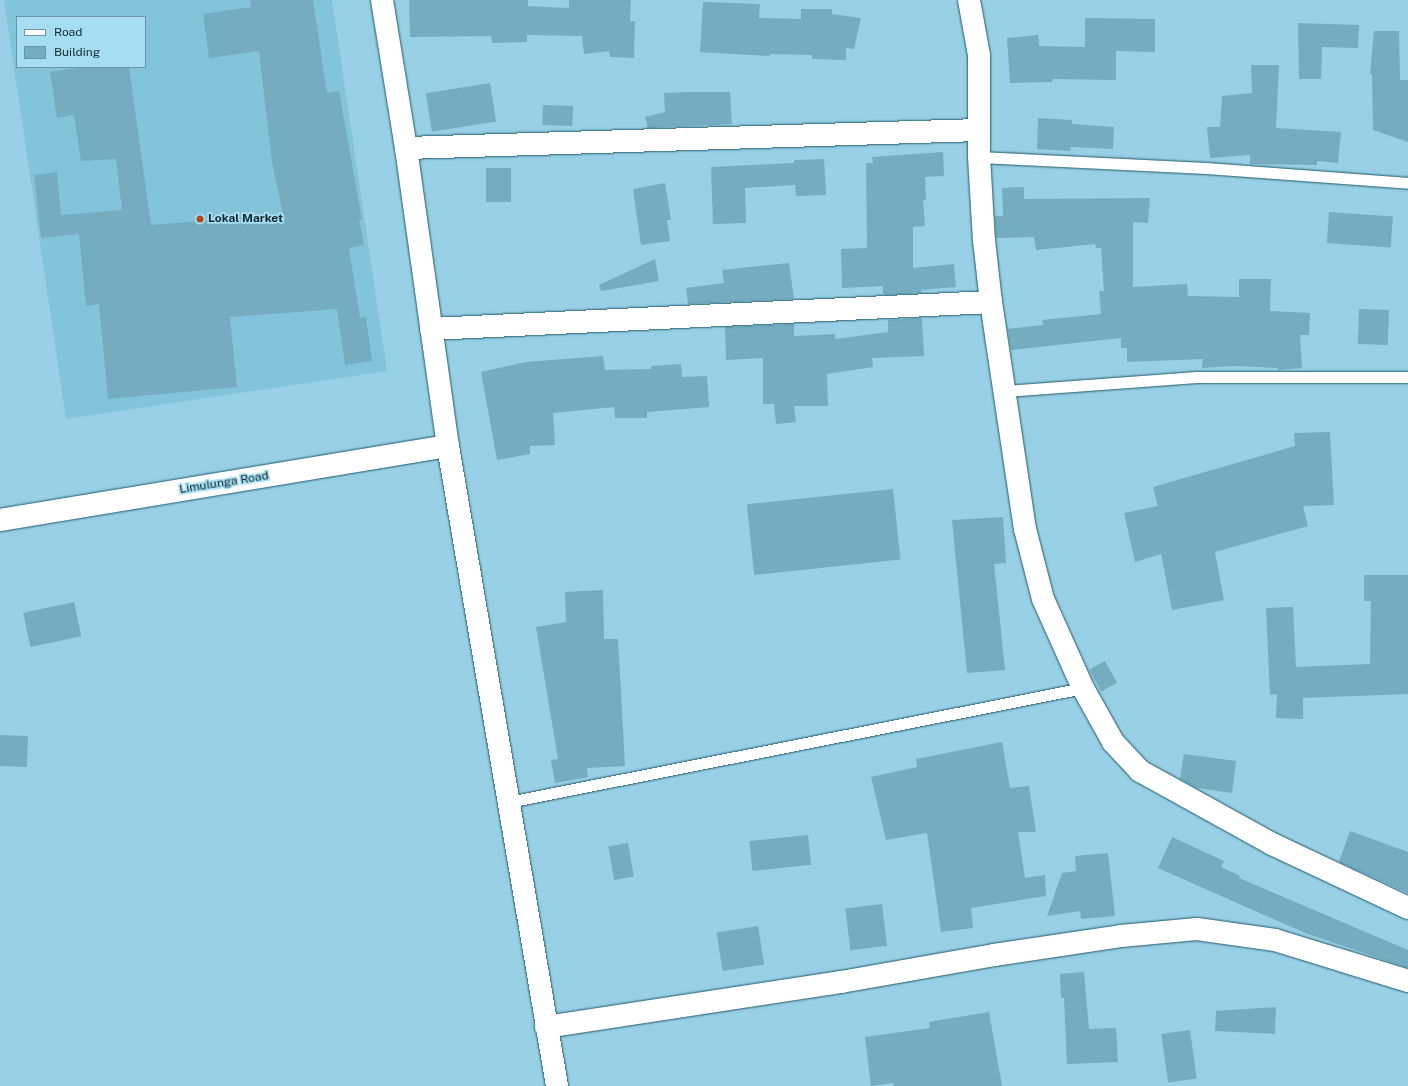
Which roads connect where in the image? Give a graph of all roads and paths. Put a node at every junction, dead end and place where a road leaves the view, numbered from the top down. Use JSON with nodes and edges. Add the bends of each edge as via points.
{"nodes":[{"id":1,"x":382,"y":0,"type":"edge"},
{"id":2,"x":969,"y":0,"type":"edge"},
{"id":3,"x":979,"y":130,"type":"junction"},
{"id":4,"x":406,"y":148,"type":"junction"},
{"id":5,"x":978,"y":157,"type":"junction"},
{"id":6,"x":1408,"y":183,"type":"edge"},
{"id":7,"x":991,"y":302,"type":"junction"},
{"id":8,"x":431,"y":329,"type":"junction"},
{"id":9,"x":1408,"y":377,"type":"edge"},
{"id":10,"x":1005,"y":390,"type":"junction"},
{"id":11,"x":448,"y":446,"type":"junction"},
{"id":12,"x":0,"y":520,"type":"edge"},
{"id":13,"x":1083,"y":688,"type":"junction"},
{"id":14,"x":508,"y":802,"type":"junction"},
{"id":15,"x":1408,"y":908,"type":"edge"},
{"id":16,"x":1408,"y":980,"type":"edge"},
{"id":17,"x":546,"y":1027,"type":"junction"},
{"id":18,"x":557,"y":1086,"type":"edge"}],
"edges":[{"from":1,"to":4,"type":"street"},
{"from":2,"to":3,"type":"street","via":[[979,55]]},
{"from":3,"to":4,"type":"street"},
{"from":3,"to":5,"type":"street"},
{"from":4,"to":8,"type":"street"},
{"from":5,"to":6,"type":"lane","via":[[1206,168]]},
{"from":5,"to":7,"type":"street"},
{"from":7,"to":8,"type":"street"},
{"from":7,"to":10,"type":"street"},
{"from":8,"to":11,"type":"street"},
{"from":9,"to":10,"type":"lane","via":[[1196,377]]},
{"from":10,"to":13,"type":"street","via":[[1026,536],[1043,599]]},
{"from":11,"to":12,"type":"street","name":"Limulunga Road"},
{"from":11,"to":14,"type":"street"},
{"from":13,"to":14,"type":"lane"},
{"from":13,"to":15,"type":"street","via":[[1113,742],[1140,771],[1272,844]]},
{"from":14,"to":17,"type":"street"},
{"from":16,"to":17,"type":"street","via":[[1276,940],[1197,929],[1121,936]]},
{"from":17,"to":18,"type":"street"}]}
